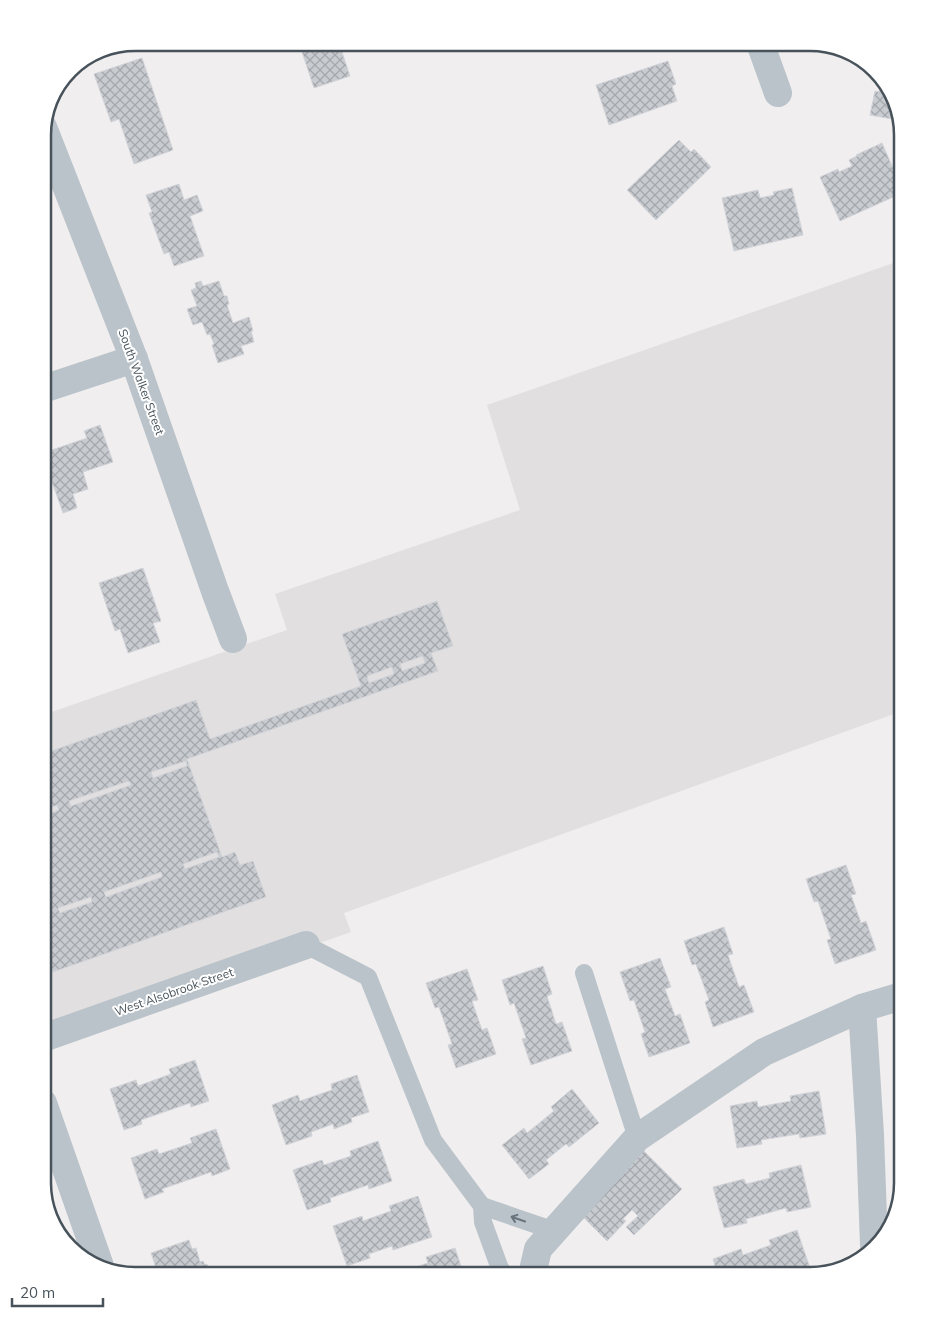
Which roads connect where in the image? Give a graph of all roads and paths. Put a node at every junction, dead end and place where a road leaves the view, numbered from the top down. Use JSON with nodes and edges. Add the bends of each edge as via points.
{"nodes":[{"id":1,"x":763,"y":51,"type":"edge"},
{"id":2,"x":778,"y":93,"type":"dead end"},
{"id":3,"x":51,"y":147,"type":"edge"},
{"id":4,"x":134,"y":359,"type":"junction"},
{"id":5,"x":51,"y":386,"type":"edge"},
{"id":6,"x":233,"y":639,"type":"dead end"},
{"id":7,"x":306,"y":945,"type":"joint"},
{"id":8,"x":584,"y":974,"type":"dead end"},
{"id":9,"x":894,"y":998,"type":"edge"},
{"id":10,"x":862,"y":1008,"type":"junction"},
{"id":11,"x":51,"y":1035,"type":"edge"},
{"id":12,"x":51,"y":1128,"type":"edge"},
{"id":13,"x":637,"y":1138,"type":"junction"},
{"id":14,"x":482,"y":1206,"type":"junction"},
{"id":15,"x":555,"y":1231,"type":"junction"},
{"id":16,"x":874,"y":1237,"type":"edge"},
{"id":17,"x":97,"y":1257,"type":"edge"},
{"id":18,"x":500,"y":1267,"type":"edge"},
{"id":19,"x":534,"y":1267,"type":"edge"}],
"edges":[{"from":1,"to":2,"type":"street"},
{"from":3,"to":4,"type":"street","name":"South Walker Street"},
{"from":4,"to":5,"type":"street"},
{"from":4,"to":6,"type":"street","name":"South Walker Street"},
{"from":7,"to":11,"type":"street","name":"West Alsobrook Street"},
{"from":7,"to":14,"type":"lane","via":[[368,977],[433,1140]]},
{"from":8,"to":13,"type":"lane"},
{"from":9,"to":10,"type":"street"},
{"from":10,"to":13,"type":"street","via":[[764,1052]]},
{"from":10,"to":16,"type":"street"},
{"from":12,"to":17,"type":"street"},
{"from":13,"to":15,"type":"street"},
{"from":15,"to":14,"type":"lane","one_way":true},
{"from":14,"to":18,"type":"lane","via":[[483,1222]]},
{"from":15,"to":19,"type":"street","via":[[538,1249]]}]}
